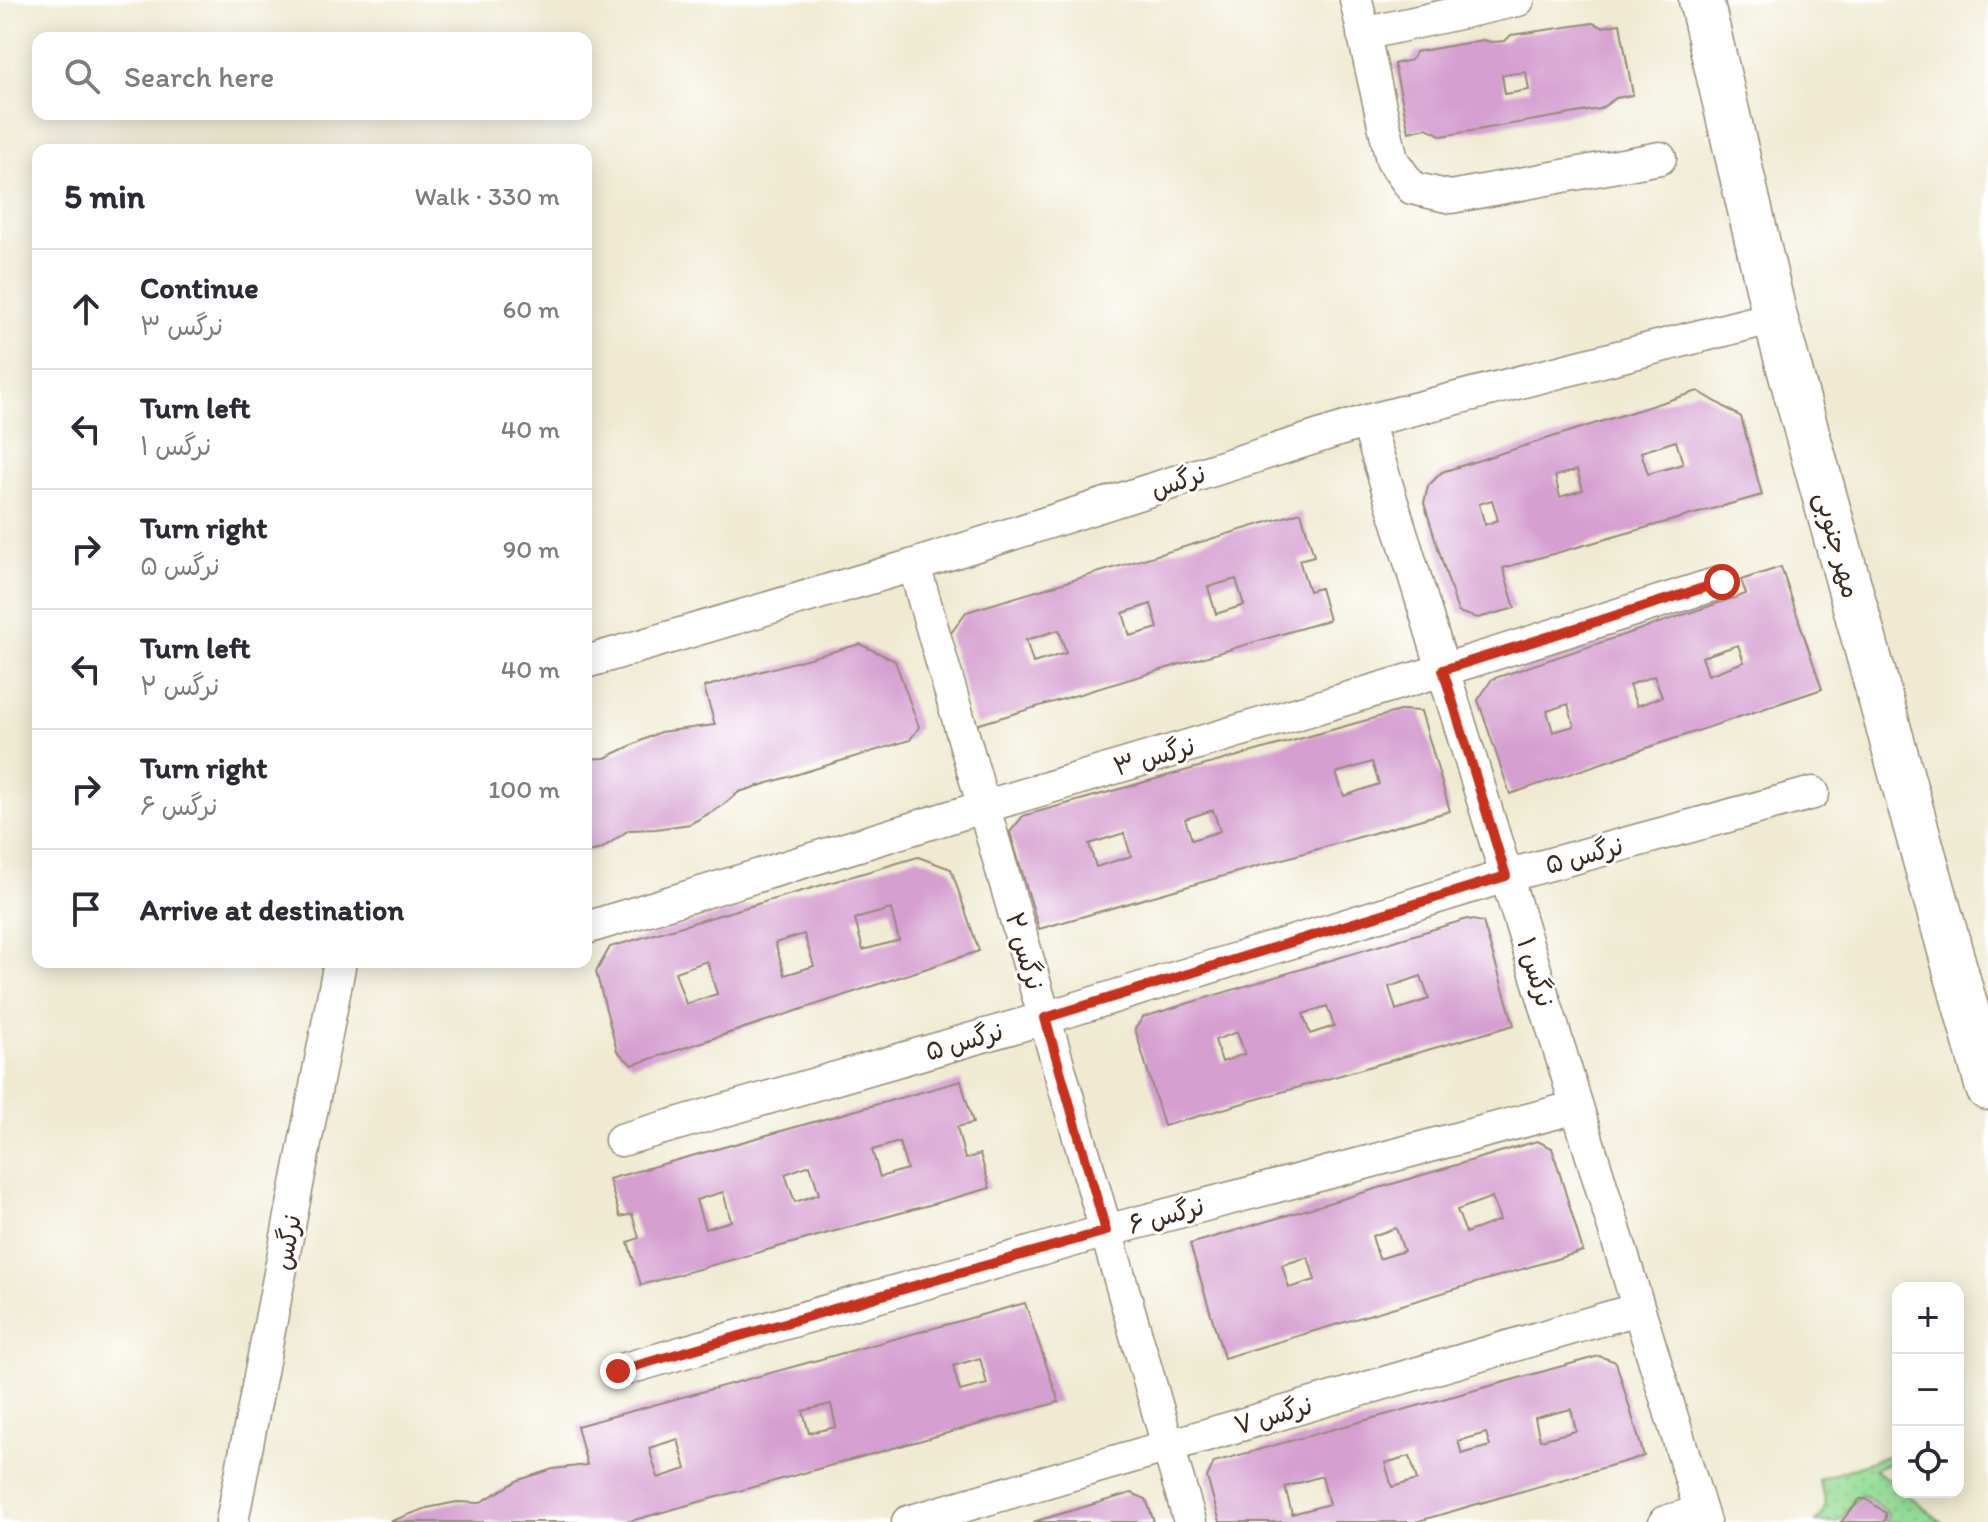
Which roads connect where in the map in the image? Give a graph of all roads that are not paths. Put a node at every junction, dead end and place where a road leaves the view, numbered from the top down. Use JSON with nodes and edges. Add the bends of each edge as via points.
{"nodes":[{"id":1,"x":1356,"y":0,"type":"edge"},
{"id":2,"x":1518,"y":0,"type":"edge"},
{"id":3,"x":1701,"y":0,"type":"edge"},
{"id":4,"x":1363,"y":34,"type":"junction"},
{"id":5,"x":1660,"y":158,"type":"dead end"},
{"id":6,"x":1775,"y":317,"type":"junction"},
{"id":7,"x":1367,"y":421,"type":"junction"},
{"id":8,"x":914,"y":565,"type":"junction"},
{"id":9,"x":1722,"y":582,"type":"dead end"},
{"id":10,"x":592,"y":660,"type":"edge"},
{"id":11,"x":1443,"y":670,"type":"junction"},
{"id":12,"x":1813,"y":793,"type":"dead end"},
{"id":13,"x":983,"y":807,"type":"junction"},
{"id":14,"x":1506,"y":876,"type":"junction"},
{"id":15,"x":592,"y":926,"type":"edge"},
{"id":16,"x":339,"y":968,"type":"edge"},
{"id":17,"x":1045,"y":1018,"type":"junction"},
{"id":18,"x":1988,"y":1088,"type":"edge"},
{"id":19,"x":1577,"y":1107,"type":"junction"},
{"id":20,"x":621,"y":1140,"type":"dead end"},
{"id":21,"x":1106,"y":1231,"type":"junction"},
{"id":22,"x":1638,"y":1309,"type":"junction"},
{"id":23,"x":618,"y":1371,"type":"dead end"},
{"id":24,"x":1168,"y":1445,"type":"junction"},
{"id":25,"x":1702,"y":1517,"type":"edge"},
{"id":26,"x":232,"y":1522,"type":"edge"},
{"id":27,"x":908,"y":1522,"type":"edge"},
{"id":28,"x":1190,"y":1522,"type":"edge"},
{"id":29,"x":1665,"y":1522,"type":"edge"}],
"edges":[{"from":1,"to":4,"type":"street"},
{"from":2,"to":4,"type":"street"},
{"from":3,"to":6,"type":"street","name":"مهر جنوبی"},
{"from":4,"to":5,"type":"street","via":[[1392,160],[1412,188],[1451,197]]},
{"from":6,"to":7,"type":"street","name":"نرگس"},
{"from":6,"to":18,"type":"street","name":"مهر جنوبی"},
{"from":7,"to":8,"type":"street","name":"نرگس"},
{"from":7,"to":11,"type":"street","name":"نرگس ۱"},
{"from":8,"to":10,"type":"street","name":"نرگس"},
{"from":8,"to":13,"type":"street","name":"نرگس ۲"},
{"from":9,"to":11,"type":"street","name":"نرگس ۳"},
{"from":11,"to":13,"type":"street","name":"نرگس ۳"},
{"from":11,"to":14,"type":"street","name":"نرگس ۱"},
{"from":12,"to":14,"type":"street","name":"نرگس ۵"},
{"from":13,"to":15,"type":"street","name":"نرگس ۳"},
{"from":13,"to":17,"type":"street","name":"نرگس ۲"},
{"from":14,"to":17,"type":"street","name":"نرگس ۵"},
{"from":14,"to":19,"type":"street","name":"نرگس ۱"},
{"from":16,"to":26,"type":"street","name":"نرگس"},
{"from":17,"to":20,"type":"street","name":"نرگس ۵"},
{"from":17,"to":21,"type":"street","name":"نرگس ۲"},
{"from":19,"to":21,"type":"street","name":"نرگس ۶"},
{"from":19,"to":22,"type":"street","name":"نرگس ۱"},
{"from":21,"to":23,"type":"street","name":"نرگس ۶"},
{"from":21,"to":24,"type":"street","name":"نرگس ۲"},
{"from":22,"to":24,"type":"street","name":"نرگس ۷"},
{"from":22,"to":25,"type":"street","name":"نرگس ۱"},
{"from":24,"to":27,"type":"street","name":"نرگس ۷"},
{"from":24,"to":28,"type":"street","name":"نرگس ۲"},
{"from":25,"to":29,"type":"street"}]}
